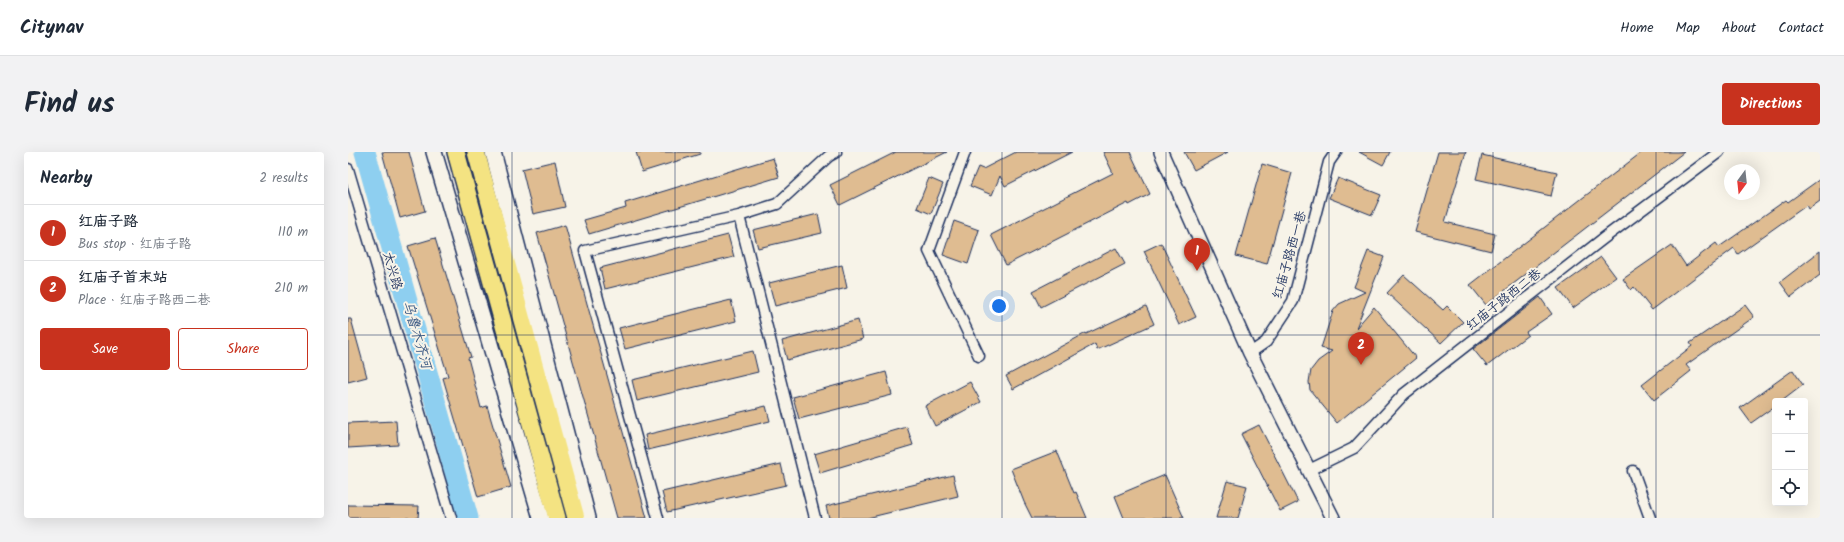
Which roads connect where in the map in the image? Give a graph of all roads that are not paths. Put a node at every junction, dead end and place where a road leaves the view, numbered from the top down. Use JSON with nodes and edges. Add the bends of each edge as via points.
{"nodes":[{"id":1,"x":434,"y":152,"type":"edge"},
{"id":2,"x":456,"y":152,"type":"edge"},
{"id":3,"x":476,"y":152,"type":"edge"},
{"id":4,"x":493,"y":152,"type":"edge"},
{"id":5,"x":836,"y":152,"type":"edge"},
{"id":6,"x":965,"y":152,"type":"edge"},
{"id":7,"x":1161,"y":152,"type":"edge"},
{"id":8,"x":1336,"y":152,"type":"edge"},
{"id":9,"x":1719,"y":152,"type":"edge"},
{"id":10,"x":348,"y":169,"type":"edge"},
{"id":11,"x":739,"y":216,"type":"junction"},
{"id":12,"x":1250,"y":353,"type":"junction"},
{"id":13,"x":979,"y":356,"type":"dead end"},
{"id":14,"x":1309,"y":470,"type":"junction"},
{"id":15,"x":1632,"y":471,"type":"dead end"},
{"id":16,"x":451,"y":518,"type":"edge"},
{"id":17,"x":541,"y":518,"type":"edge"},
{"id":18,"x":557,"y":518,"type":"edge"},
{"id":19,"x":576,"y":518,"type":"edge"},
{"id":20,"x":588,"y":518,"type":"edge"},
{"id":21,"x":658,"y":518,"type":"edge"},
{"id":22,"x":815,"y":518,"type":"edge"},
{"id":23,"x":1333,"y":518,"type":"edge"},
{"id":24,"x":1650,"y":518,"type":"edge"}],
"edges":[{"from":1,"to":17,"type":"main road"},
{"from":2,"to":18,"type":"highway"},
{"from":3,"to":19,"type":"highway"},
{"from":4,"to":20,"type":"main road"},
{"from":5,"to":11,"type":"street","via":[[777,204]]},
{"from":6,"to":13,"type":"street","via":[[928,251]]},
{"from":7,"to":12,"type":"street"},
{"from":8,"to":12,"type":"street","name":"红庙子路西一巷","via":[[1329,162],[1293,301],[1266,342]]},
{"from":9,"to":14,"type":"street","name":"红庙子路西二巷","via":[[1404,394],[1354,448]]},
{"from":10,"to":16,"type":"street","name":"太兴路"},
{"from":11,"to":21,"type":"street","via":[[585,251]]},
{"from":11,"to":22,"type":"street"},
{"from":12,"to":14,"type":"street"},
{"from":14,"to":23,"type":"street"},
{"from":15,"to":24,"type":"street"}]}
